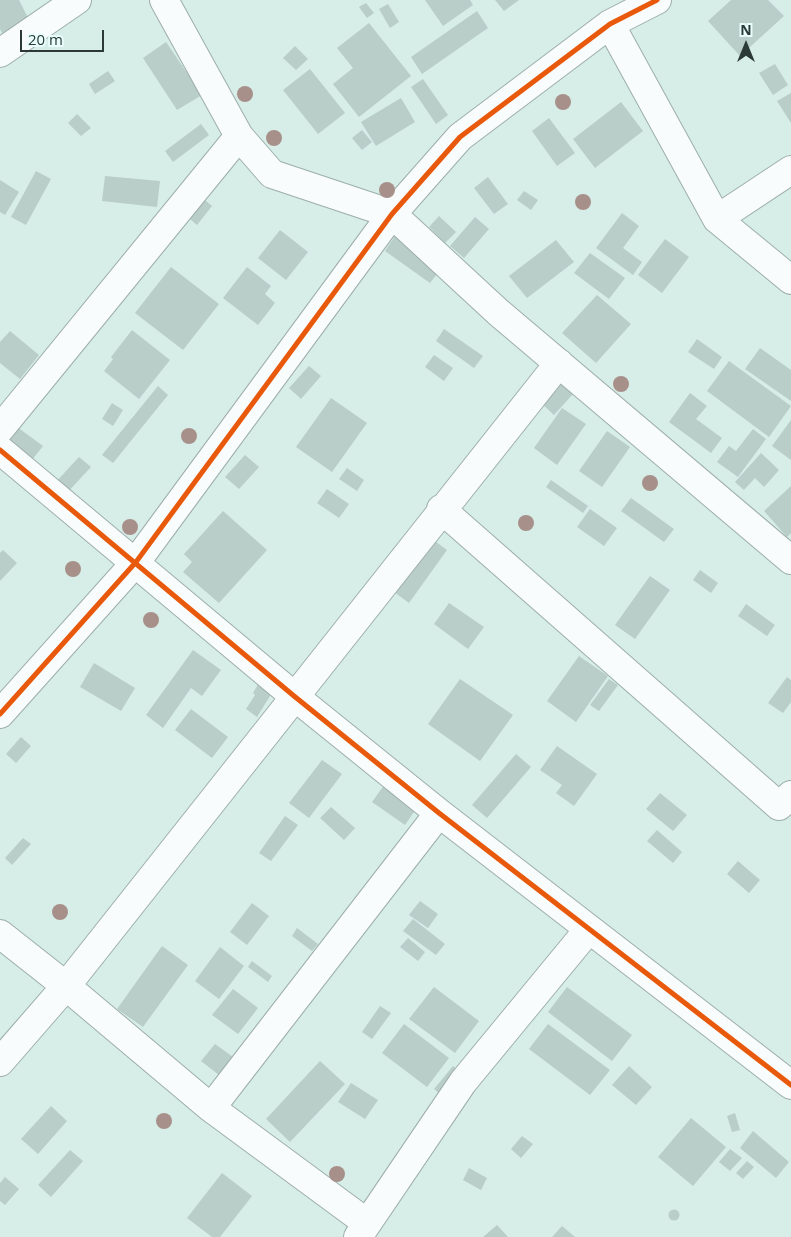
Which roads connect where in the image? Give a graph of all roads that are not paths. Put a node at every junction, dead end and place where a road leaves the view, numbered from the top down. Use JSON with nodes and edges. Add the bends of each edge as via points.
{"nodes":[{"id":1,"x":77,"y":0,"type":"edge"},
{"id":2,"x":164,"y":0,"type":"edge"},
{"id":3,"x":657,"y":0,"type":"edge"},
{"id":4,"x":610,"y":24,"type":"junction"},
{"id":5,"x":0,"y":53,"type":"edge"},
{"id":6,"x":239,"y":136,"type":"junction"},
{"id":7,"x":791,"y":170,"type":"edge"},
{"id":8,"x":392,"y":214,"type":"junction"},
{"id":9,"x":717,"y":219,"type":"junction"},
{"id":10,"x":791,"y":280,"type":"edge"},
{"id":11,"x":559,"y":363,"type":"junction"},
{"id":12,"x":0,"y":429,"type":"edge"},
{"id":13,"x":0,"y":450,"type":"edge"},
{"id":14,"x":441,"y":509,"type":"junction"},
{"id":15,"x":791,"y":560,"type":"edge"},
{"id":16,"x":136,"y":562,"type":"junction"},
{"id":17,"x":294,"y":696,"type":"junction"},
{"id":18,"x":0,"y":714,"type":"edge"},
{"id":19,"x":787,"y":806,"type":"edge"},
{"id":20,"x":439,"y":813,"type":"junction"},
{"id":21,"x":589,"y":929,"type":"junction"},
{"id":22,"x":0,"y":934,"type":"edge"},
{"id":23,"x":66,"y":986,"type":"junction"},
{"id":24,"x":0,"y":1062,"type":"edge"},
{"id":25,"x":791,"y":1085,"type":"edge"},
{"id":26,"x":211,"y":1108,"type":"junction"},
{"id":27,"x":363,"y":1230,"type":"edge"}],
"edges":[{"from":1,"to":5,"type":"street"},
{"from":2,"to":6,"type":"street"},
{"from":3,"to":4,"type":"street"},
{"from":4,"to":8,"type":"street","via":[[460,137]]},
{"from":4,"to":9,"type":"street"},
{"from":6,"to":8,"type":"street","via":[[272,174]]},
{"from":6,"to":12,"type":"street"},
{"from":7,"to":9,"type":"street"},
{"from":8,"to":11,"type":"street","via":[[498,312]]},
{"from":8,"to":16,"type":"street"},
{"from":9,"to":10,"type":"street"},
{"from":11,"to":14,"type":"street"},
{"from":11,"to":15,"type":"street"},
{"from":13,"to":16,"type":"street"},
{"from":14,"to":17,"type":"street"},
{"from":14,"to":19,"type":"street"},
{"from":16,"to":17,"type":"street"},
{"from":16,"to":18,"type":"street"},
{"from":17,"to":20,"type":"street"},
{"from":17,"to":23,"type":"street"},
{"from":20,"to":21,"type":"street"},
{"from":20,"to":26,"type":"street"},
{"from":21,"to":25,"type":"street"},
{"from":21,"to":27,"type":"street","via":[[463,1082]]},
{"from":22,"to":23,"type":"street"},
{"from":23,"to":24,"type":"street"},
{"from":23,"to":26,"type":"street"},
{"from":26,"to":27,"type":"street"}]}
